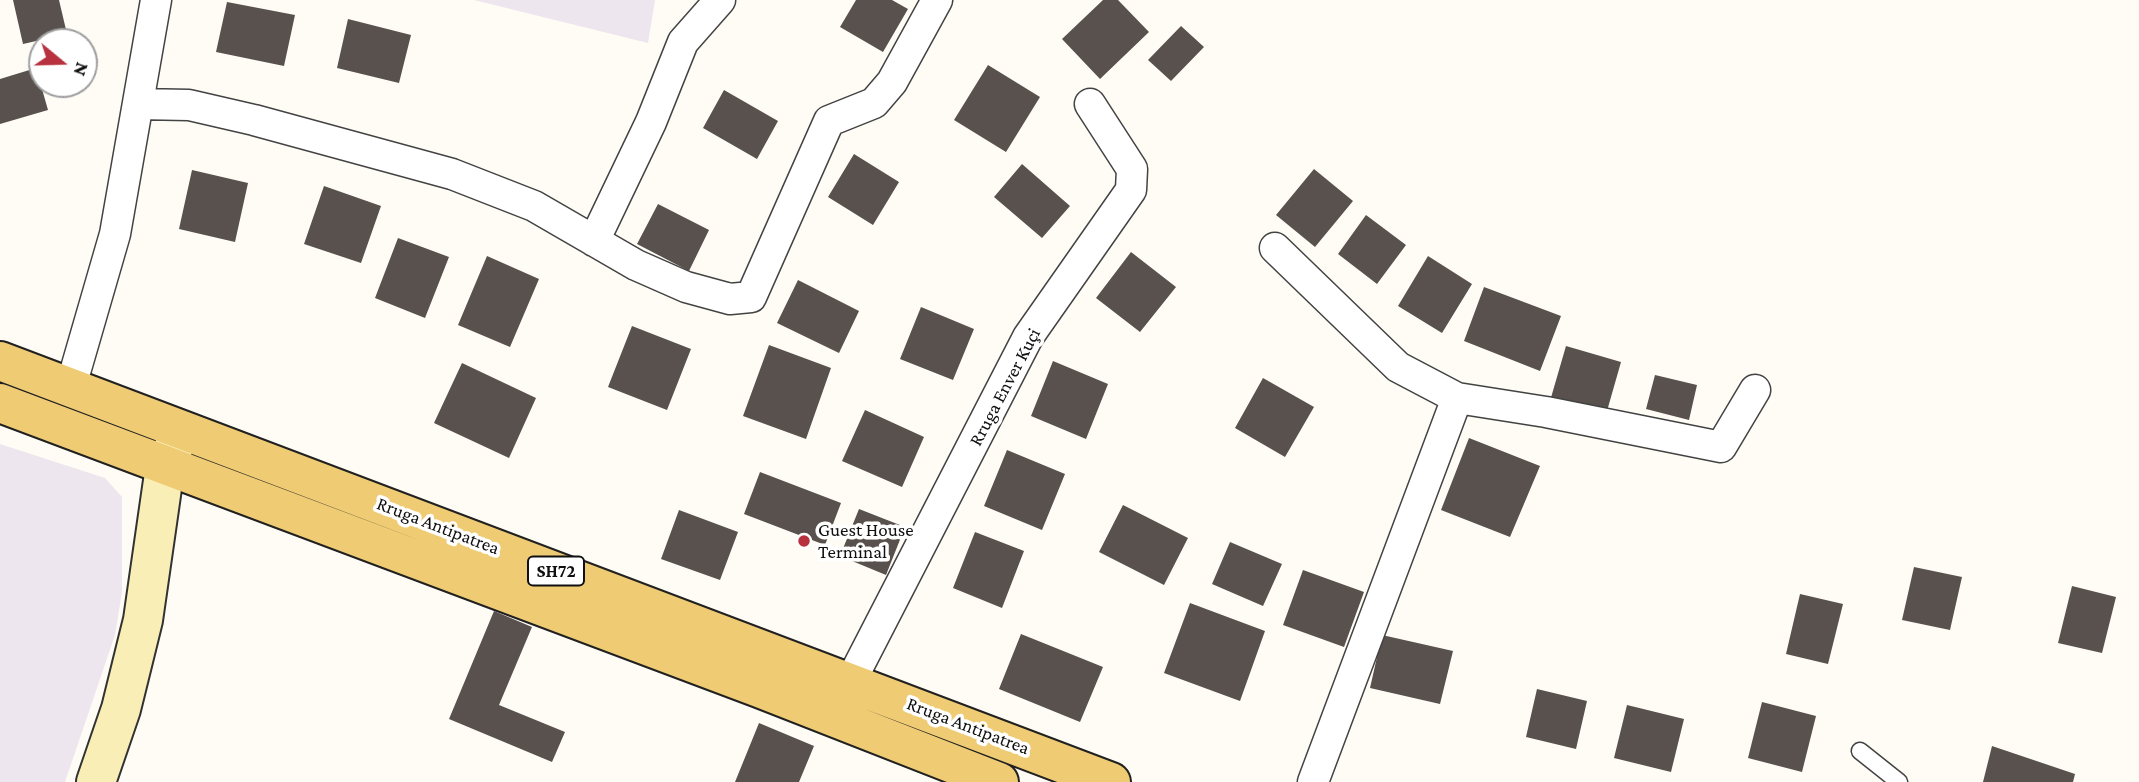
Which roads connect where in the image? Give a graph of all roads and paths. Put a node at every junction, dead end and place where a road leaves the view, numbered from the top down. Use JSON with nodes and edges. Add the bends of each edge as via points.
{"nodes":[{"id":1,"x":156,"y":0,"type":"edge"},
{"id":2,"x":720,"y":0,"type":"edge"},
{"id":3,"x":937,"y":0,"type":"edge"},
{"id":4,"x":138,"y":104,"type":"junction"},
{"id":5,"x":1090,"y":104,"type":"dead end"},
{"id":6,"x":594,"y":241,"type":"junction"},
{"id":7,"x":1275,"y":248,"type":"dead end"},
{"id":8,"x":0,"y":361,"type":"edge"},
{"id":9,"x":71,"y":386,"type":"junction"},
{"id":10,"x":1755,"y":390,"type":"dead end"},
{"id":11,"x":1457,"y":398,"type":"junction"},
{"id":12,"x":0,"y":403,"type":"edge"},
{"id":13,"x":181,"y":430,"type":"junction"},
{"id":14,"x":165,"y":467,"type":"junction"},
{"id":15,"x":506,"y":552,"type":"junction"},
{"id":16,"x":492,"y":588,"type":"junction"},
{"id":17,"x":850,"y":681,"type":"junction"},
{"id":18,"x":833,"y":718,"type":"junction"},
{"id":19,"x":1860,"y":751,"type":"dead end"},
{"id":20,"x":996,"y":781,"type":"edge"},
{"id":21,"x":96,"y":782,"type":"edge"},
{"id":22,"x":1111,"y":782,"type":"edge"},
{"id":23,"x":1313,"y":782,"type":"edge"},
{"id":24,"x":1899,"y":782,"type":"edge"}],
"edges":[{"from":1,"to":4,"type":"street"},
{"from":2,"to":6,"type":"street","via":[[683,42]]},
{"from":3,"to":6,"type":"street","via":[[892,82],[874,103],[829,121],[751,297],[730,299],[686,287]]},
{"from":4,"to":6,"type":"street","via":[[189,105],[452,174],[534,206]]},
{"from":4,"to":9,"type":"street","via":[[115,234]]},
{"from":5,"to":17,"type":"street","name":"Rruga Enver Kuçi","via":[[1132,169],[1131,190],[1028,337]]},
{"from":7,"to":11,"type":"street","via":[[1398,367]]},
{"from":8,"to":9,"type":"main road","name":"Rruga Antipatrea","number":"SH72"},
{"from":9,"to":13,"type":"main road","name":"Rruga Antipatrea","number":"SH72"},
{"from":10,"to":11,"type":"street","via":[[1721,447]]},
{"from":11,"to":23,"type":"street"},
{"from":12,"to":14,"type":"main road","name":"Rruga Antipatrea","number":"SH72"},
{"from":13,"to":14,"type":"street"},
{"from":13,"to":15,"type":"main road","name":"Rruga Antipatrea","number":"SH72"},
{"from":14,"to":16,"type":"main road","name":"Rruga Antipatrea","number":"SH72"},
{"from":14,"to":21,"type":"street","via":[[144,620]]},
{"from":15,"to":16,"type":"main road"},
{"from":15,"to":17,"type":"main road","name":"Rruga Antipatrea","number":"SH72"},
{"from":16,"to":18,"type":"main road","name":"Rruga Antipatrea","number":"SH72"},
{"from":17,"to":18,"type":"street","name":"Rruga Enver Kuçi"},
{"from":17,"to":22,"type":"main road","name":"Rruga Antipatrea","number":"SH72"},
{"from":18,"to":20,"type":"main road","name":"Rruga Antipatrea","number":"SH72"},
{"from":19,"to":24,"type":"lane"}]}
